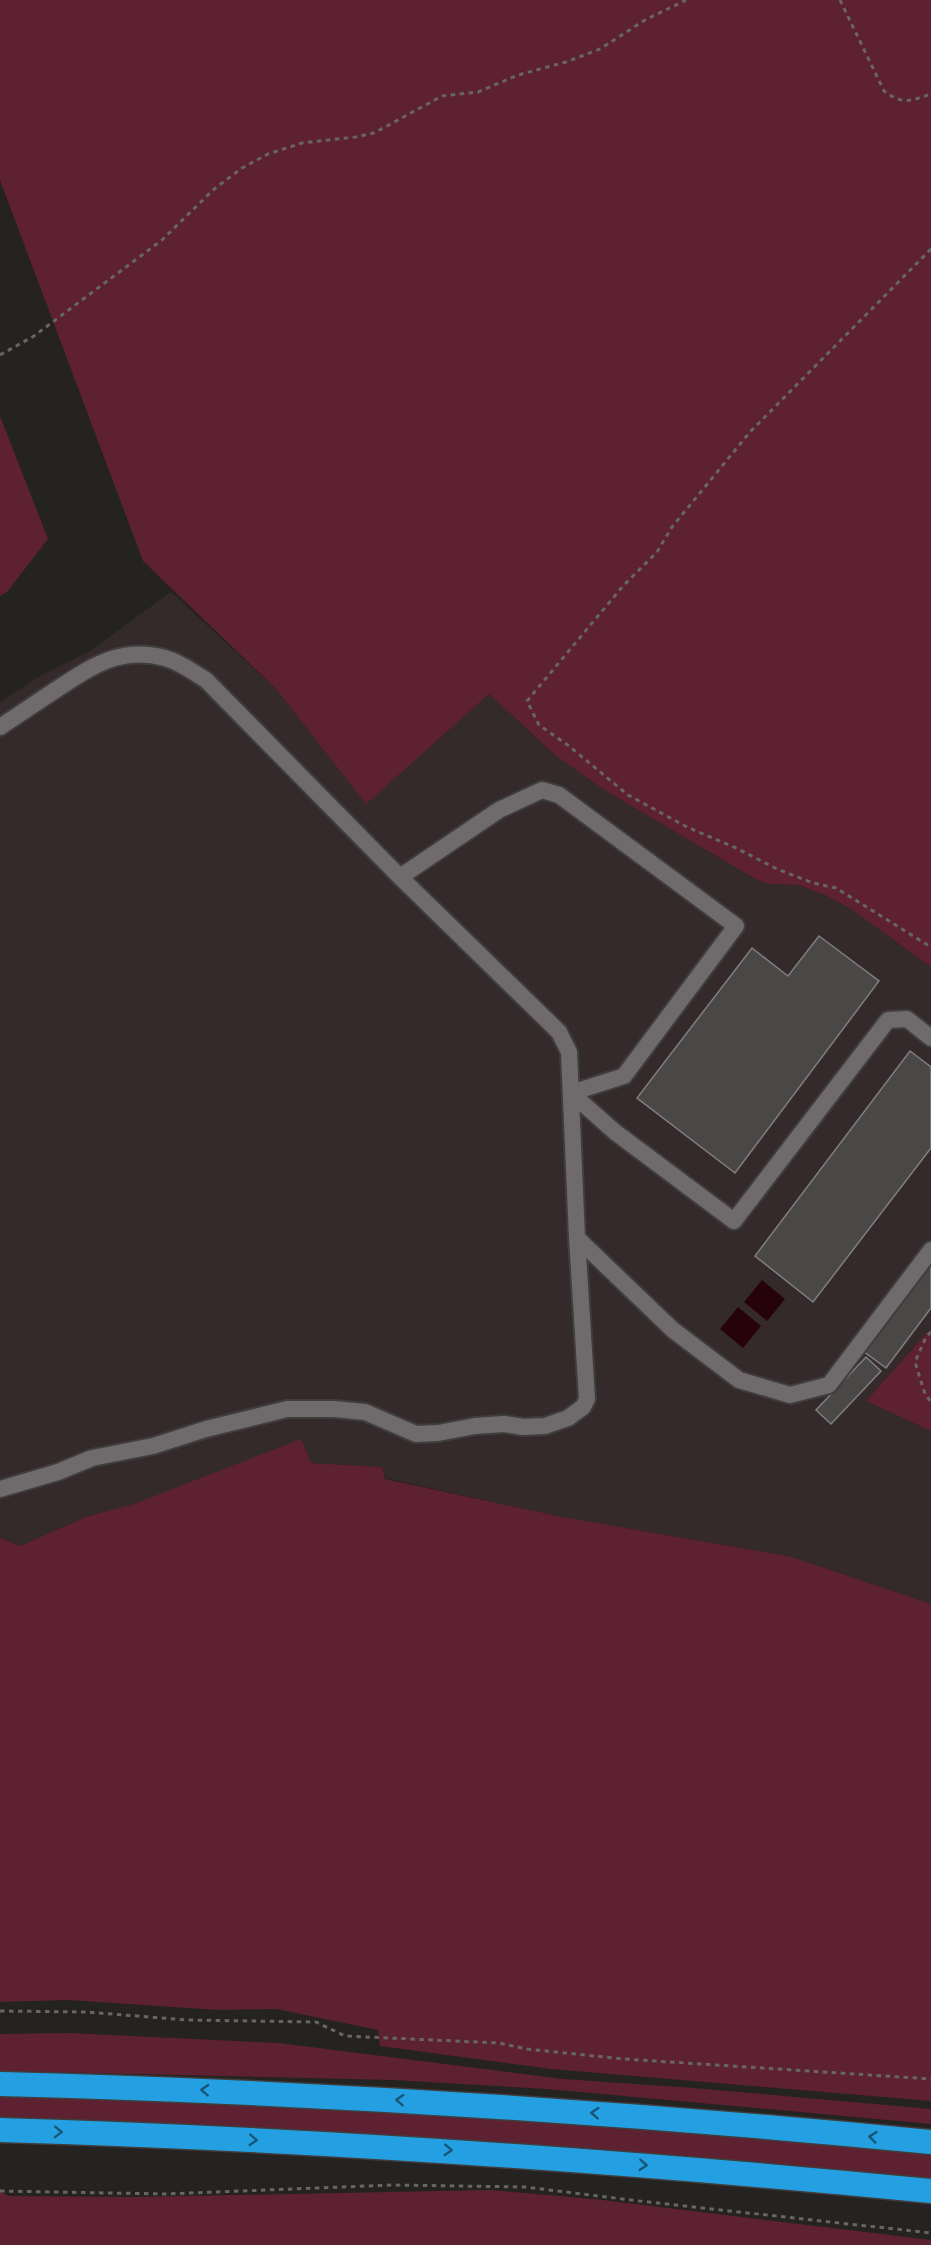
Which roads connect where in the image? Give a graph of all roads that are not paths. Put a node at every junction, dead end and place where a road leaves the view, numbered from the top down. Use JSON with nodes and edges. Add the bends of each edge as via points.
{"nodes":[{"id":1,"x":0,"y":727,"type":"edge"},
{"id":2,"x":400,"y":877,"type":"junction"},
{"id":3,"x":931,"y":1038,"type":"edge"},
{"id":4,"x":572,"y":1093,"type":"junction"},
{"id":5,"x":577,"y":1239,"type":"junction"},
{"id":6,"x":931,"y":1250,"type":"edge"},
{"id":7,"x":0,"y":1489,"type":"edge"},
{"id":8,"x":0,"y":2084,"type":"edge"},
{"id":9,"x":0,"y":2130,"type":"edge"},
{"id":10,"x":931,"y":2142,"type":"edge"},
{"id":11,"x":931,"y":2191,"type":"edge"}],
"edges":[{"from":1,"to":2,"type":"lane","via":[[107,659],[127,654],[167,658],[206,680]]},
{"from":2,"to":4,"type":"lane","via":[[560,1032],[569,1052]]},
{"from":2,"to":4,"type":"lane","via":[[499,810],[542,790],[559,795],[736,926],[624,1076]]},
{"from":3,"to":4,"type":"lane","via":[[907,1019],[888,1020],[734,1221],[615,1132]]},
{"from":4,"to":5,"type":"lane"},
{"from":5,"to":6,"type":"lane","via":[[673,1330],[739,1380],[790,1395],[829,1385]]},
{"from":5,"to":7,"type":"lane","via":[[587,1399],[568,1418],[545,1426],[504,1424],[416,1434],[364,1412],[287,1409],[153,1446],[92,1458]]},
{"from":10,"to":8,"type":"highway","one_way":true,"via":[[463,2103]]},
{"from":9,"to":11,"type":"highway","one_way":true,"via":[[476,2152]]}]}
